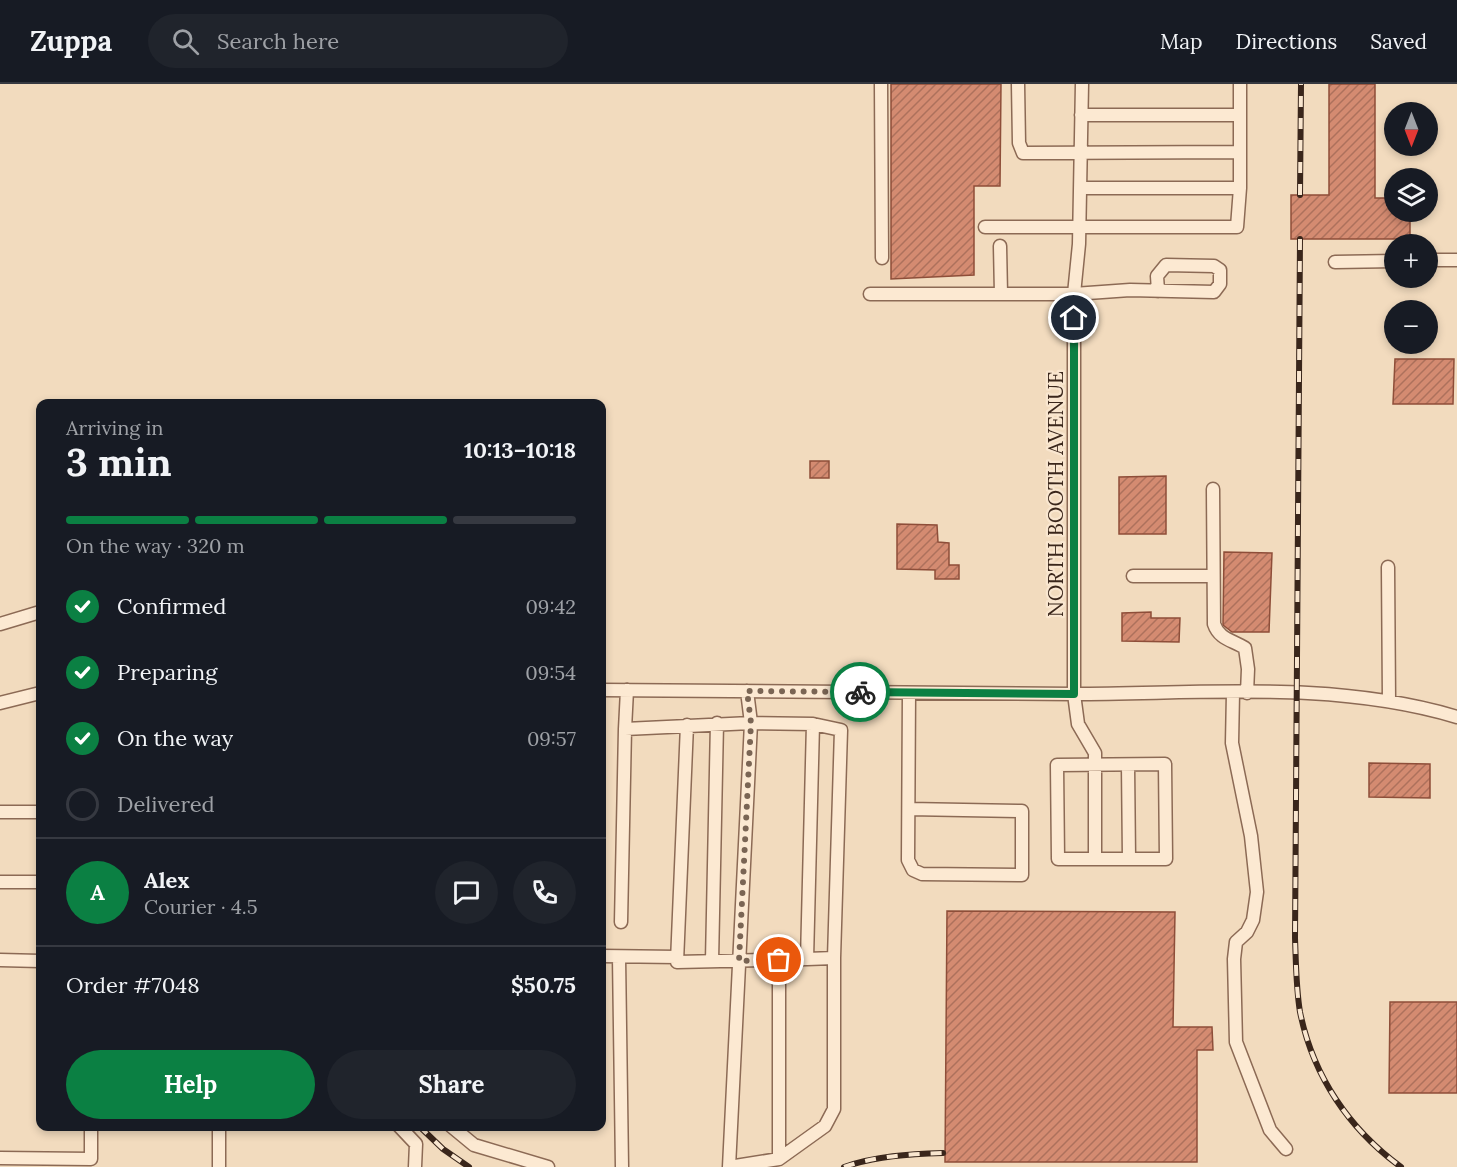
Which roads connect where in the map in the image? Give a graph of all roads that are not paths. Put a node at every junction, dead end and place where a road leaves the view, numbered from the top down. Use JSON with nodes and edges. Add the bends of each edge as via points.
{"nodes":[{"id":1,"x":881,"y":84,"type":"edge"},
{"id":2,"x":1018,"y":84,"type":"edge"},
{"id":3,"x":1082,"y":84,"type":"edge"},
{"id":4,"x":1240,"y":84,"type":"edge"},
{"id":5,"x":1081,"y":114,"type":"junction"},
{"id":6,"x":1240,"y":115,"type":"junction"},
{"id":7,"x":1240,"y":152,"type":"junction"},
{"id":8,"x":1080,"y":153,"type":"junction"},
{"id":9,"x":1080,"y":188,"type":"junction"},
{"id":10,"x":1240,"y":188,"type":"junction"},
{"id":11,"x":986,"y":227,"type":"dead end"},
{"id":12,"x":1079,"y":228,"type":"junction"},
{"id":13,"x":1000,"y":246,"type":"dead end"},
{"id":14,"x":882,"y":258,"type":"dead end"},
{"id":15,"x":1438,"y":260,"type":"edge"},
{"id":16,"x":1457,"y":260,"type":"edge"},
{"id":17,"x":1384,"y":261,"type":"edge"},
{"id":18,"x":1335,"y":262,"type":"dead end"},
{"id":19,"x":1158,"y":291,"type":"junction"},
{"id":20,"x":870,"y":294,"type":"dead end"},
{"id":21,"x":1001,"y":294,"type":"junction"},
{"id":22,"x":1074,"y":294,"type":"junction"},
{"id":23,"x":1213,"y":489,"type":"dead end"},
{"id":24,"x":1388,"y":567,"type":"dead end"},
{"id":25,"x":1133,"y":576,"type":"dead end"},
{"id":26,"x":1213,"y":576,"type":"junction"},
{"id":27,"x":36,"y":613,"type":"edge"},
{"id":28,"x":0,"y":624,"type":"edge"},
{"id":29,"x":606,"y":690,"type":"edge"},
{"id":30,"x":627,"y":690,"type":"junction"},
{"id":31,"x":747,"y":691,"type":"junction"},
{"id":32,"x":909,"y":693,"type":"junction"},
{"id":33,"x":1233,"y":693,"type":"junction"},
{"id":34,"x":1247,"y":693,"type":"junction"},
{"id":35,"x":36,"y":694,"type":"edge"},
{"id":36,"x":1074,"y":694,"type":"junction"},
{"id":37,"x":1389,"y":701,"type":"junction"},
{"id":38,"x":0,"y":703,"type":"edge"},
{"id":39,"x":1457,"y":717,"type":"edge"},
{"id":40,"x":717,"y":723,"type":"junction"},
{"id":41,"x":751,"y":723,"type":"junction"},
{"id":42,"x":813,"y":724,"type":"junction"},
{"id":43,"x":687,"y":725,"type":"junction"},
{"id":44,"x":625,"y":729,"type":"junction"},
{"id":45,"x":1095,"y":765,"type":"junction"},
{"id":46,"x":1128,"y":765,"type":"junction"},
{"id":47,"x":909,"y":809,"type":"junction"},
{"id":48,"x":0,"y":812,"type":"edge"},
{"id":49,"x":36,"y":812,"type":"edge"},
{"id":50,"x":1095,"y":859,"type":"junction"},
{"id":51,"x":1129,"y":859,"type":"junction"},
{"id":52,"x":0,"y":882,"type":"edge"},
{"id":53,"x":36,"y":882,"type":"edge"},
{"id":54,"x":621,"y":921,"type":"dead end"},
{"id":55,"x":606,"y":957,"type":"edge"},
{"id":56,"x":619,"y":957,"type":"junction"},
{"id":57,"x":677,"y":957,"type":"junction"},
{"id":58,"x":834,"y":958,"type":"junction"},
{"id":59,"x":807,"y":959,"type":"junction"},
{"id":60,"x":0,"y":960,"type":"edge"},
{"id":61,"x":779,"y":960,"type":"junction"},
{"id":62,"x":36,"y":961,"type":"edge"},
{"id":63,"x":712,"y":961,"type":"junction"},
{"id":64,"x":739,"y":961,"type":"junction"},
{"id":65,"x":91,"y":1131,"type":"edge"},
{"id":66,"x":219,"y":1131,"type":"edge"},
{"id":67,"x":404,"y":1131,"type":"edge"},
{"id":68,"x":457,"y":1131,"type":"edge"},
{"id":69,"x":1286,"y":1149,"type":"dead end"},
{"id":70,"x":0,"y":1158,"type":"edge"},
{"id":71,"x":779,"y":1159,"type":"junction"},
{"id":72,"x":219,"y":1167,"type":"edge"},
{"id":73,"x":415,"y":1167,"type":"edge"},
{"id":74,"x":548,"y":1167,"type":"edge"},
{"id":75,"x":622,"y":1167,"type":"edge"},
{"id":76,"x":729,"y":1167,"type":"edge"}],
"edges":[{"from":1,"to":14,"type":"street"},
{"from":2,"to":8,"type":"street","via":[[1019,143],[1023,153]]},
{"from":3,"to":5,"type":"street","name":"NORTH BOOTH AVENUE"},
{"from":4,"to":6,"type":"street"},
{"from":5,"to":6,"type":"street"},
{"from":5,"to":8,"type":"street","name":"NORTH BOOTH AVENUE"},
{"from":6,"to":7,"type":"street"},
{"from":7,"to":8,"type":"street"},
{"from":7,"to":10,"type":"street"},
{"from":8,"to":9,"type":"street","name":"NORTH BOOTH AVENUE"},
{"from":9,"to":10,"type":"street"},
{"from":9,"to":12,"type":"street","name":"NORTH BOOTH AVENUE"},
{"from":10,"to":12,"type":"street","via":[[1237,227]]},
{"from":11,"to":12,"type":"street"},
{"from":12,"to":22,"type":"street","name":"NORTH BOOTH AVENUE"},
{"from":13,"to":21,"type":"street"},
{"from":15,"to":16,"type":"street"},
{"from":17,"to":18,"type":"street"},
{"from":19,"to":19,"type":"street","via":[[1214,292],[1220,284],[1221,270],[1214,266],[1166,266],[1157,276]]},
{"from":19,"to":22,"type":"street"},
{"from":20,"to":21,"type":"street"},
{"from":21,"to":22,"type":"street"},
{"from":22,"to":36,"type":"street","name":"NORTH BOOTH AVENUE"},
{"from":23,"to":26,"type":"street"},
{"from":24,"to":37,"type":"street"},
{"from":25,"to":26,"type":"street"},
{"from":26,"to":34,"type":"street","via":[[1216,631],[1245,648]]},
{"from":27,"to":28,"type":"street"},
{"from":29,"to":30,"type":"street"},
{"from":30,"to":31,"type":"street"},
{"from":30,"to":44,"type":"street"},
{"from":31,"to":32,"type":"street"},
{"from":31,"to":41,"type":"street"},
{"from":32,"to":36,"type":"street"},
{"from":32,"to":47,"type":"street"},
{"from":33,"to":34,"type":"street"},
{"from":33,"to":36,"type":"street"},
{"from":33,"to":69,"type":"street","via":[[1232,743],[1251,836],[1257,892],[1253,920],[1236,942],[1236,1042],[1270,1130]]},
{"from":34,"to":37,"type":"street","via":[[1296,692]]},
{"from":35,"to":38,"type":"street"},
{"from":36,"to":45,"type":"street","name":"NORTH BOOTH AVENUE","via":[[1078,724],[1095,753]]},
{"from":37,"to":39,"type":"street"},
{"from":40,"to":41,"type":"street"},
{"from":40,"to":43,"type":"street"},
{"from":40,"to":63,"type":"street"},
{"from":41,"to":42,"type":"street"},
{"from":41,"to":64,"type":"street"},
{"from":42,"to":58,"type":"street","via":[[841,730]]},
{"from":42,"to":59,"type":"street"},
{"from":43,"to":44,"type":"street"},
{"from":43,"to":57,"type":"street"},
{"from":44,"to":54,"type":"street"},
{"from":45,"to":46,"type":"street"},
{"from":45,"to":50,"type":"street","name":"NORTH BOOTH AVENUE"},
{"from":45,"to":50,"type":"street","via":[[1057,765],[1058,859]]},
{"from":46,"to":51,"type":"street"},
{"from":46,"to":51,"type":"street","via":[[1165,764],[1166,788],[1166,859]]},
{"from":47,"to":47,"type":"street","via":[[908,860],[913,870],[922,874],[1022,875],[1022,811]]},
{"from":48,"to":49,"type":"street"},
{"from":50,"to":51,"type":"street"},
{"from":52,"to":53,"type":"street"},
{"from":55,"to":56,"type":"street"},
{"from":56,"to":57,"type":"street"},
{"from":56,"to":75,"type":"street"},
{"from":57,"to":63,"type":"street","via":[[677,962]]},
{"from":58,"to":59,"type":"street"},
{"from":58,"to":71,"type":"street","via":[[834,1109],[825,1126]]},
{"from":59,"to":61,"type":"street"},
{"from":60,"to":62,"type":"street"},
{"from":61,"to":64,"type":"street"},
{"from":61,"to":71,"type":"street"},
{"from":63,"to":64,"type":"street"},
{"from":64,"to":76,"type":"street"},
{"from":65,"to":70,"type":"street","via":[[91,1159]]},
{"from":66,"to":72,"type":"street"},
{"from":67,"to":73,"type":"street","via":[[416,1144]]},
{"from":68,"to":74,"type":"street","via":[[474,1145]]},
{"from":71,"to":76,"type":"street"}]}
